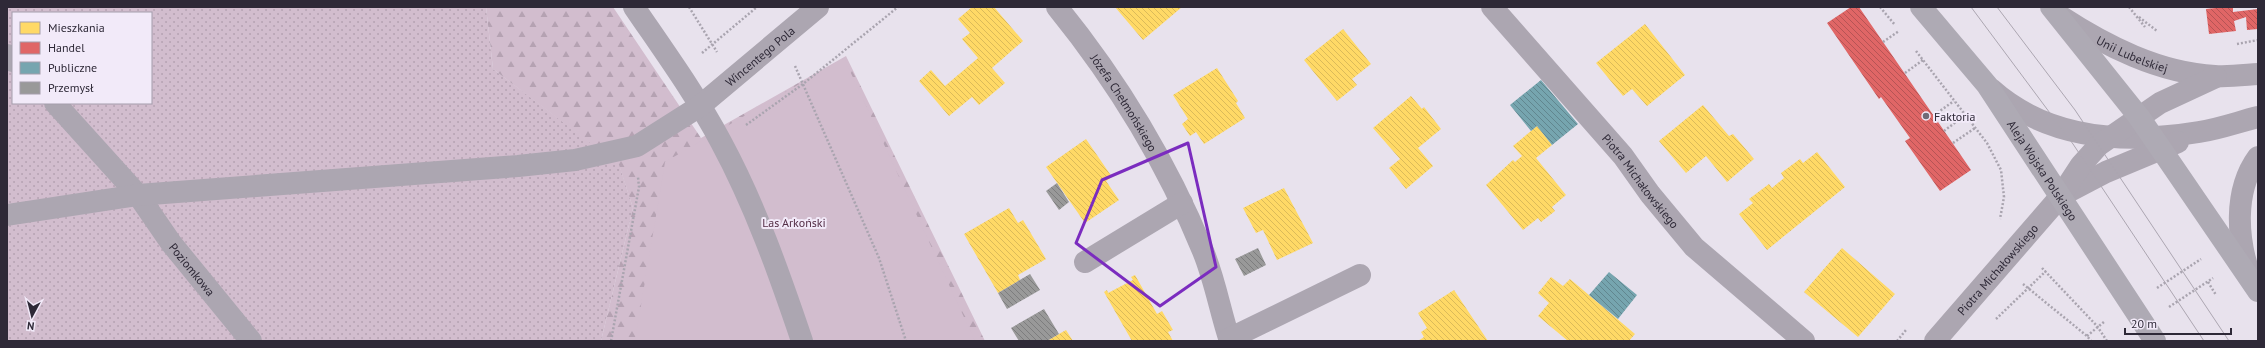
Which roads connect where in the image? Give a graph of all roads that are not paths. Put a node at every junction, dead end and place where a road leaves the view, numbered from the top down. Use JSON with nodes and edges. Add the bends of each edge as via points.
{"nodes":[{"id":1,"x":634,"y":7,"type":"edge"},
{"id":2,"x":818,"y":7,"type":"edge"},
{"id":3,"x":1057,"y":7,"type":"edge"},
{"id":4,"x":1492,"y":7,"type":"edge"},
{"id":5,"x":1922,"y":7,"type":"edge"},
{"id":6,"x":2053,"y":10,"type":"edge"},
{"id":7,"x":2258,"y":74,"type":"edge"},
{"id":8,"x":2216,"y":76,"type":"junction"},
{"id":9,"x":1987,"y":85,"type":"junction"},
{"id":10,"x":57,"y":104,"type":"edge"},
{"id":11,"x":700,"y":106,"type":"junction"},
{"id":12,"x":2139,"y":117,"type":"junction"},
{"id":13,"x":2258,"y":117,"type":"edge"},
{"id":14,"x":2110,"y":136,"type":"junction"},
{"id":15,"x":2157,"y":143,"type":"junction"},
{"id":16,"x":2258,"y":157,"type":"edge"},
{"id":17,"x":138,"y":195,"type":"junction"},
{"id":18,"x":2060,"y":197,"type":"junction"},
{"id":19,"x":1182,"y":203,"type":"junction"},
{"id":20,"x":7,"y":215,"type":"edge"},
{"id":21,"x":1086,"y":262,"type":"dead end"},
{"id":22,"x":1360,"y":275,"type":"dead end"},
{"id":23,"x":2257,"y":290,"type":"edge"},
{"id":24,"x":1942,"y":338,"type":"edge"},
{"id":25,"x":1229,"y":340,"type":"edge"},
{"id":26,"x":250,"y":341,"type":"edge"},
{"id":27,"x":802,"y":341,"type":"edge"},
{"id":28,"x":1804,"y":341,"type":"edge"},
{"id":29,"x":2155,"y":341,"type":"edge"}],
"edges":[{"from":1,"to":11,"type":"street"},
{"from":2,"to":11,"type":"street","name":"Wincentego Pola"},
{"from":3,"to":19,"type":"street","name":"Józefa Chełmońskiego","via":[[1098,61],[1142,129]]},
{"from":4,"to":28,"type":"street","name":"Piotra Michałowskiego","via":[[1623,156],[1650,194],[1694,247]]},
{"from":5,"to":9,"type":"main road","name":"Aleja Wojska Polskiego"},
{"from":6,"to":8,"type":"street","name":"Unii Lubelskiej","via":[[2085,32],[2141,59],[2181,71]]},
{"from":6,"to":12,"type":"main road"},
{"from":7,"to":8,"type":"street","name":"Unii Lubelskiej"},
{"from":8,"to":12,"type":"street","name":"Unii Lubelskiej","via":[[2166,100]]},
{"from":9,"to":14,"type":"street","name":"Aleja Wojska Polskiego","via":[[2011,106],[2049,125],[2071,132]]},
{"from":9,"to":18,"type":"main road","name":"Aleja Wojska Polskiego"},
{"from":10,"to":17,"type":"street","name":"Poziomkowa"},
{"from":11,"to":17,"type":"street","name":"Wincentego Pola","via":[[637,146],[575,160]]},
{"from":11,"to":27,"type":"street","via":[[722,143],[766,238]]},
{"from":12,"to":14,"type":"street","name":"Aleja Wojska Polskiego"},
{"from":12,"to":15,"type":"main road"},
{"from":13,"to":15,"type":"street"},
{"from":14,"to":15,"type":"street","name":"Aleja Wojska Polskiego"},
{"from":14,"to":18,"type":"street","name":"Aleja Wojska Polskiego","via":[[2081,165]]},
{"from":15,"to":18,"type":"street","name":"Aleja Wojska Polskiego"},
{"from":15,"to":23,"type":"main road"},
{"from":16,"to":23,"type":"street","via":[[2243,189],[2240,218],[2245,257]]},
{"from":17,"to":20,"type":"street","name":"Wincentego Pola"},
{"from":17,"to":26,"type":"street","name":"Poziomkowa","via":[[171,243]]},
{"from":18,"to":24,"type":"street","name":"Piotra Michałowskiego"},
{"from":18,"to":29,"type":"main road","name":"Aleja Wojska Polskiego"},
{"from":19,"to":21,"type":"street"},
{"from":19,"to":25,"type":"street","name":"Józefa Chełmońskiego","via":[[1204,252]]},
{"from":22,"to":25,"type":"street","name":"Józefa Chełmońskiego"}]}
